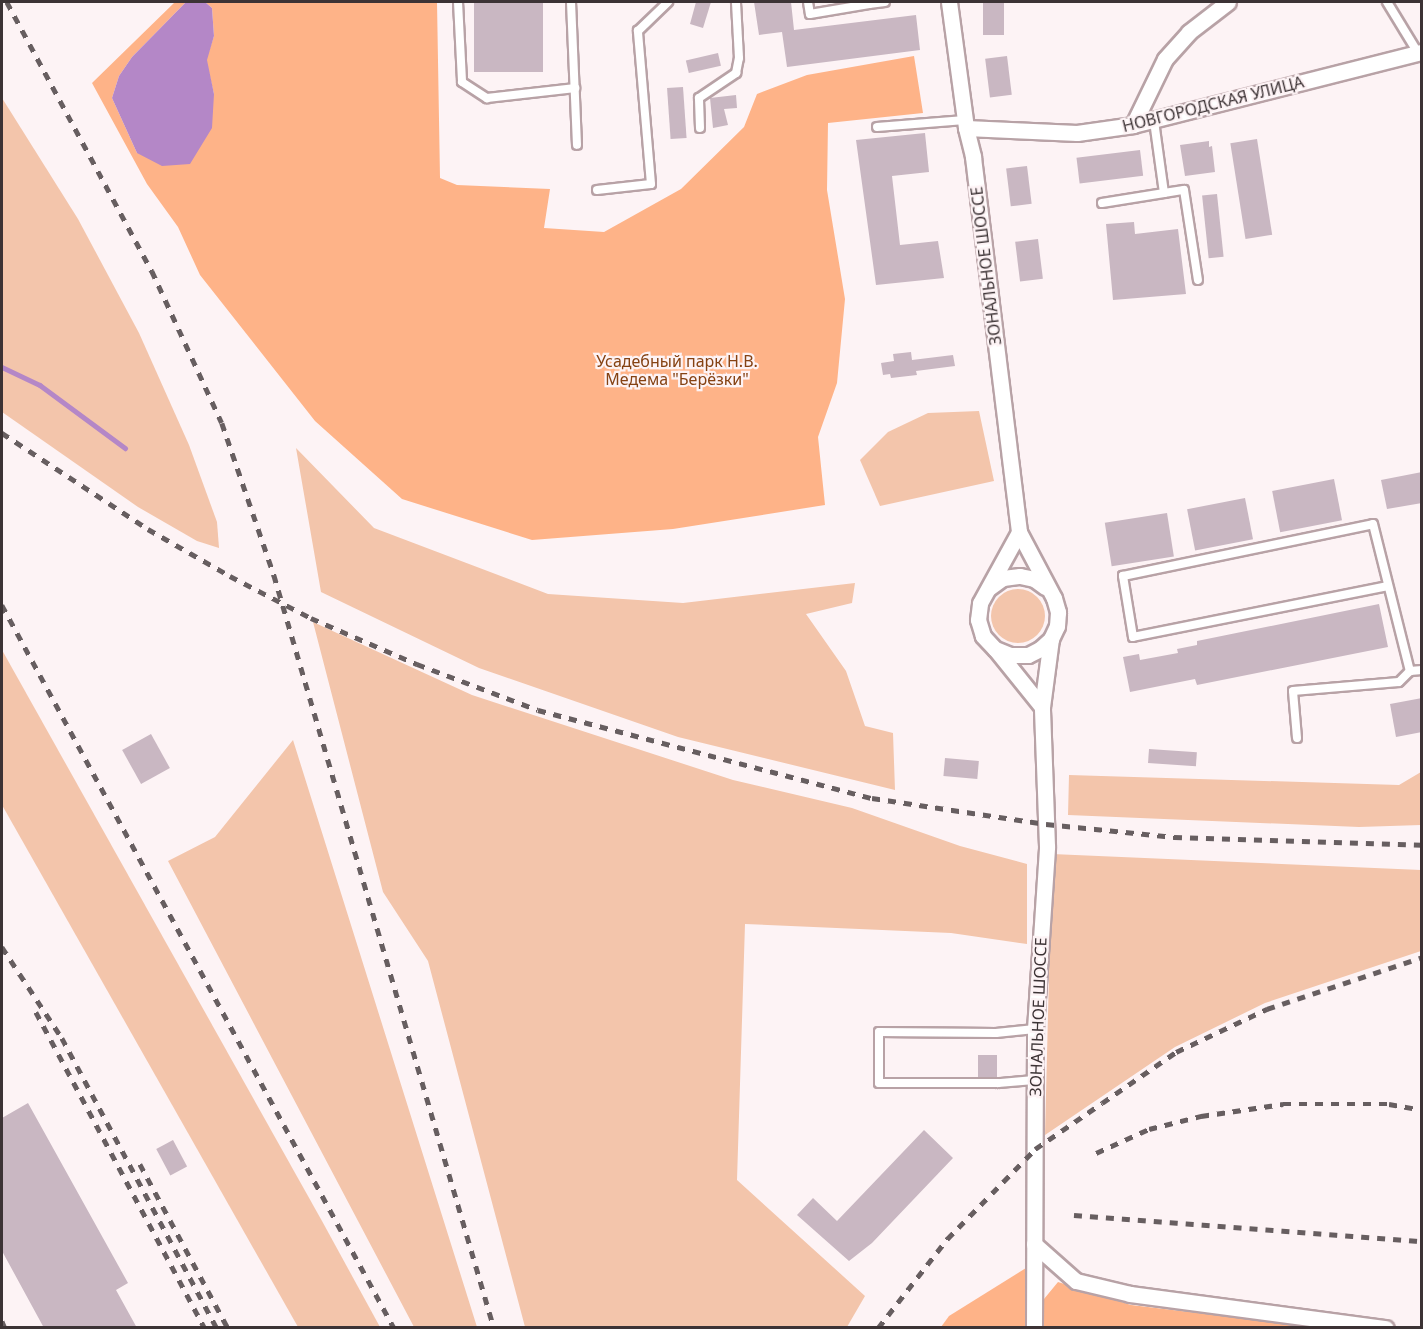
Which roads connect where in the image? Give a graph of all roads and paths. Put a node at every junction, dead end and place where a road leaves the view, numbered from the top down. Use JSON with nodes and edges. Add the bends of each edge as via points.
{"nodes":[{"id":1,"x":458,"y":2,"type":"edge"},
{"id":2,"x":571,"y":2,"type":"edge"},
{"id":3,"x":668,"y":2,"type":"edge"},
{"id":4,"x":736,"y":2,"type":"edge"},
{"id":5,"x":808,"y":2,"type":"edge"},
{"id":6,"x":885,"y":2,"type":"edge"},
{"id":7,"x":949,"y":2,"type":"edge"},
{"id":8,"x":1228,"y":2,"type":"edge"},
{"id":9,"x":1387,"y":2,"type":"edge"},
{"id":10,"x":869,"y":3,"type":"edge"},
{"id":11,"x":1420,"y":52,"type":"edge"},
{"id":12,"x":575,"y":88,"type":"junction"},
{"id":13,"x":1154,"y":121,"type":"junction"},
{"id":14,"x":966,"y":124,"type":"junction"},
{"id":15,"x":1133,"y":125,"type":"junction"},
{"id":16,"x":877,"y":127,"type":"dead end"},
{"id":17,"x":700,"y":128,"type":"dead end"},
{"id":18,"x":577,"y":145,"type":"dead end"},
{"id":19,"x":597,"y":190,"type":"dead end"},
{"id":20,"x":1164,"y":194,"type":"junction"},
{"id":21,"x":1102,"y":203,"type":"dead end"},
{"id":22,"x":1198,"y":280,"type":"dead end"},
{"id":23,"x":1019,"y":532,"type":"junction"},
{"id":24,"x":1388,"y":586,"type":"junction"},
{"id":25,"x":1045,"y":587,"type":"junction"},
{"id":26,"x":989,"y":588,"type":"junction"},
{"id":27,"x":1050,"y":639,"type":"junction"},
{"id":28,"x":995,"y":649,"type":"junction"},
{"id":29,"x":1422,"y":670,"type":"edge"},
{"id":30,"x":1410,"y":671,"type":"junction"},
{"id":31,"x":1042,"y":707,"type":"junction"},
{"id":32,"x":1297,"y":738,"type":"dead end"},
{"id":33,"x":1035,"y":1029,"type":"junction"},
{"id":34,"x":1034,"y":1080,"type":"junction"},
{"id":35,"x":1034,"y":1244,"type":"junction"},
{"id":36,"x":1034,"y":1328,"type":"edge"},
{"id":37,"x":1386,"y":1328,"type":"edge"}],
"edges":[{"from":1,"to":12,"type":"lane","via":[[462,82],[487,98]]},
{"from":2,"to":12,"type":"lane"},
{"from":3,"to":19,"type":"lane","via":[[638,31],[651,184]]},
{"from":4,"to":17,"type":"lane","via":[[736,73],[699,98]]},
{"from":5,"to":10,"type":"lane","via":[[810,14]]},
{"from":6,"to":10,"type":"lane"},
{"from":7,"to":14,"type":"street","name":"ЗОНАЛЬНОЕ ШОССЕ"},
{"from":8,"to":15,"type":"street","via":[[1189,32],[1165,59]]},
{"from":9,"to":11,"type":"lane"},
{"from":11,"to":13,"type":"street","name":"НОВГОРОДСКАЯ УЛИЦА"},
{"from":12,"to":18,"type":"lane"},
{"from":13,"to":15,"type":"street","name":"НОВГОРОДСКАЯ УЛИЦА"},
{"from":13,"to":20,"type":"lane"},
{"from":14,"to":15,"type":"street","name":"НОВГОРОДСКАЯ УЛИЦА","via":[[1077,133]]},
{"from":14,"to":16,"type":"lane"},
{"from":14,"to":23,"type":"street","name":"ЗОНАЛЬНОЕ ШОССЕ","via":[[975,168]]},
{"from":20,"to":21,"type":"lane"},
{"from":20,"to":22,"type":"lane","via":[[1184,190]]},
{"from":23,"to":25,"type":"street","name":"ЗОНАЛЬНОЕ ШОССЕ"},
{"from":23,"to":26,"type":"street"},
{"from":24,"to":24,"type":"lane","via":[[1373,524],[1124,576],[1133,637]]},
{"from":24,"to":30,"type":"lane"},
{"from":25,"to":26,"type":"street","via":[[1020,576],[1003,578]]},
{"from":25,"to":27,"type":"street","name":"ЗОНАЛЬНОЕ ШОССЕ","via":[[1058,612],[1057,626]]},
{"from":26,"to":28,"type":"street","via":[[980,603],[978,620],[983,636]]},
{"from":27,"to":28,"type":"street","via":[[1028,655],[1010,655]]},
{"from":27,"to":31,"type":"street","name":"ЗОНАЛЬНОЕ ШОССЕ"},
{"from":28,"to":31,"type":"street"},
{"from":29,"to":30,"type":"lane"},
{"from":30,"to":32,"type":"lane","via":[[1399,682],[1293,692]]},
{"from":31,"to":33,"type":"street","name":"ЗОНАЛЬНОЕ ШОССЕ","via":[[1047,846]]},
{"from":33,"to":34,"type":"street","name":"ЗОНАЛЬНОЕ ШОССЕ"},
{"from":33,"to":34,"type":"lane","via":[[996,1033],[879,1032],[879,1083]]},
{"from":34,"to":35,"type":"street","name":"ЗОНАЛЬНОЕ ШОССЕ"},
{"from":35,"to":36,"type":"street","name":"ЗОНАЛЬНОЕ ШОССЕ"},
{"from":35,"to":37,"type":"street","via":[[1076,1281],[1130,1294]]}]}
